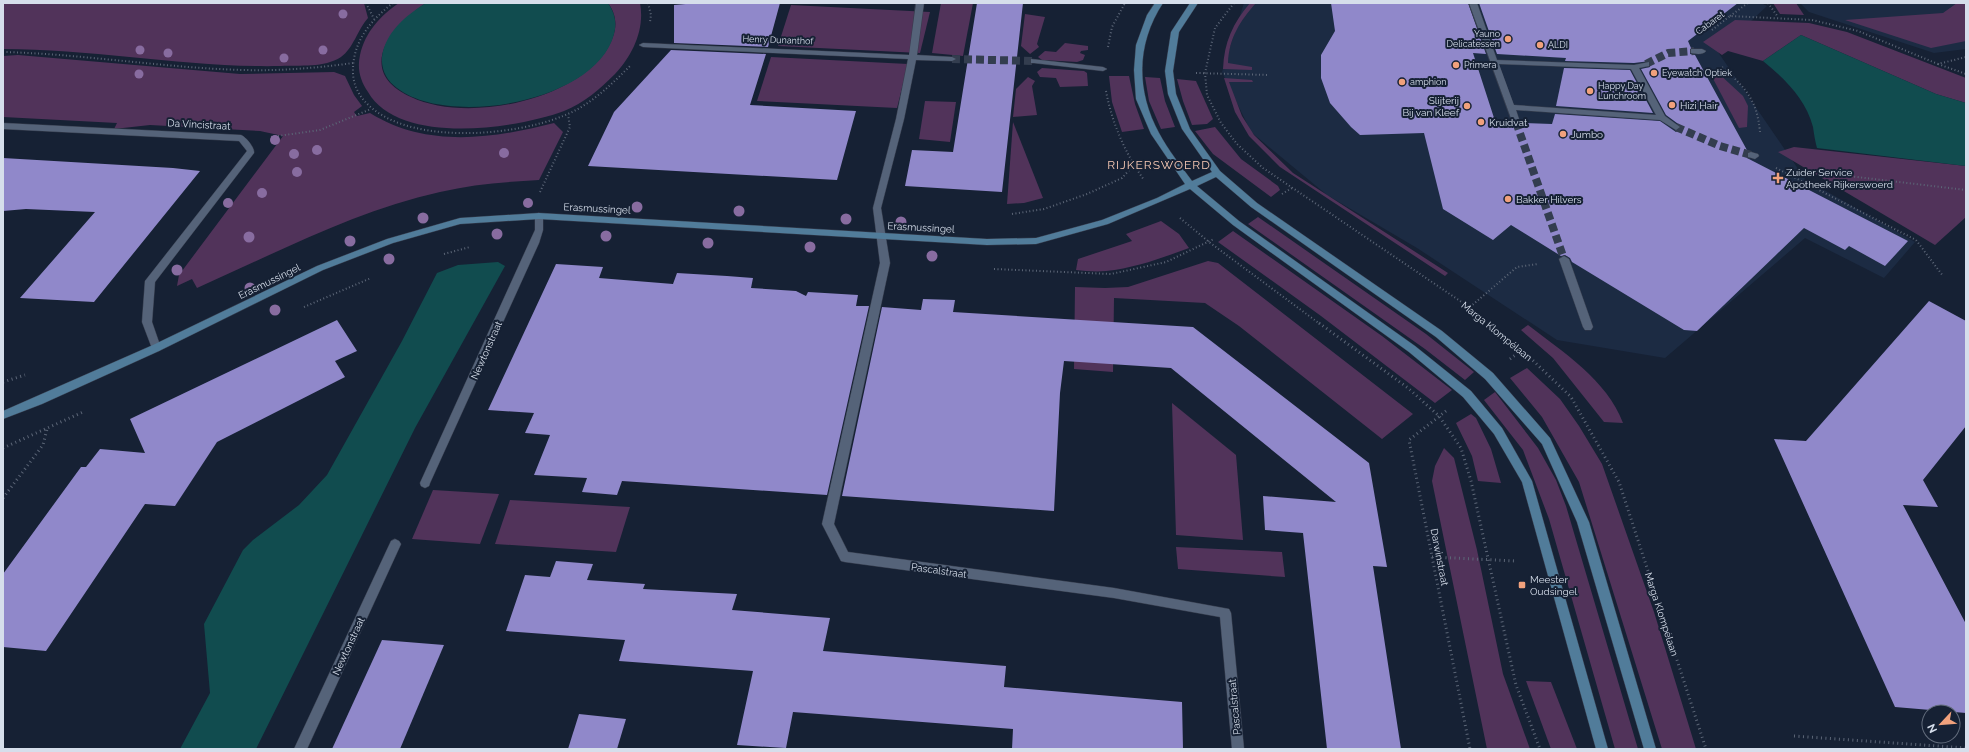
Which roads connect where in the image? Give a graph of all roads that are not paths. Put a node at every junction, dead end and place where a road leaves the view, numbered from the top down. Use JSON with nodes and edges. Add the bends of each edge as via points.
{"nodes":[{"id":1,"x":920,"y":3,"type":"edge"},
{"id":2,"x":1158,"y":3,"type":"edge"},
{"id":3,"x":1194,"y":3,"type":"edge"},
{"id":4,"x":1472,"y":3,"type":"edge"},
{"id":5,"x":643,"y":45,"type":"road end"},
{"id":6,"x":913,"y":56,"type":"junction"},
{"id":7,"x":952,"y":59,"type":"tunnel mouth"},
{"id":8,"x":1034,"y":61,"type":"tunnel mouth"},
{"id":9,"x":1494,"y":62,"type":"junction"},
{"id":10,"x":1646,"y":64,"type":"tunnel mouth"},
{"id":11,"x":1634,"y":67,"type":"junction"},
{"id":12,"x":1103,"y":68,"type":"road end"},
{"id":13,"x":1511,"y":107,"type":"junction"},
{"id":14,"x":1662,"y":118,"type":"junction"},
{"id":15,"x":1516,"y":122,"type":"tunnel mouth"},
{"id":16,"x":3,"y":126,"type":"edge"},
{"id":17,"x":1676,"y":127,"type":"tunnel mouth"},
{"id":18,"x":1217,"y":173,"type":"junction"},
{"id":19,"x":1191,"y":186,"type":"junction"},
{"id":20,"x":539,"y":216,"type":"junction"},
{"id":21,"x":881,"y":236,"type":"junction"},
{"id":22,"x":1565,"y":259,"type":"tunnel mouth"},
{"id":23,"x":1588,"y":327,"type":"dead end"},
{"id":24,"x":156,"y":348,"type":"junction"},
{"id":25,"x":3,"y":415,"type":"edge"},
{"id":26,"x":425,"y":483,"type":"dead end"},
{"id":27,"x":395,"y":544,"type":"dead end"},
{"id":28,"x":300,"y":749,"type":"edge"},
{"id":29,"x":1238,"y":749,"type":"edge"},
{"id":30,"x":1602,"y":749,"type":"edge"},
{"id":31,"x":1650,"y":749,"type":"edge"}],
"edges":[{"from":1,"to":6,"type":"street"},
{"from":2,"to":19,"type":"street","via":[[1140,44],[1140,99],[1155,134]]},
{"from":3,"to":18,"type":"street","via":[[1175,32],[1169,72],[1172,94],[1186,129]]},
{"from":4,"to":9,"type":"street"},
{"from":5,"to":6,"type":"street","name":"Henry Dunanthof"},
{"from":6,"to":7,"type":"street","name":"Henry Dunanthof"},
{"from":6,"to":21,"type":"street","via":[[900,120],[877,208]]},
{"from":8,"to":12,"type":"street"},
{"from":9,"to":11,"type":"street"},
{"from":9,"to":13,"type":"street"},
{"from":10,"to":11,"type":"street"},
{"from":11,"to":14,"type":"street"},
{"from":13,"to":14,"type":"street"},
{"from":13,"to":15,"type":"street"},
{"from":14,"to":17,"type":"street"},
{"from":16,"to":24,"type":"street","name":"Da Vincistraat","via":[[241,138],[251,151],[150,281],[147,322]]},
{"from":18,"to":19,"type":"street","name":"Erasmussingel"},
{"from":18,"to":31,"type":"street","via":[[1259,209],[1439,334],[1489,376],[1546,441],[1583,522]]},
{"from":19,"to":21,"type":"street","name":"Erasmussingel","via":[[1105,222],[1036,241],[987,242]]},
{"from":19,"to":30,"type":"street","via":[[1236,223],[1412,349],[1467,394],[1498,430],[1527,481]]},
{"from":20,"to":21,"type":"street","name":"Erasmussingel"},
{"from":20,"to":24,"type":"street","name":"Erasmussingel","via":[[460,221],[390,241],[320,268]]},
{"from":20,"to":26,"type":"street","name":"Newtonstraat","via":[[534,243]]},
{"from":21,"to":29,"type":"street","name":"Pascalstraat","via":[[885,263],[828,524],[845,557],[1114,593],[1225,613]]},
{"from":22,"to":23,"type":"street"},
{"from":24,"to":25,"type":"street","name":"Erasmussingel"},
{"from":27,"to":28,"type":"street","name":"Newtonstraat"}]}
